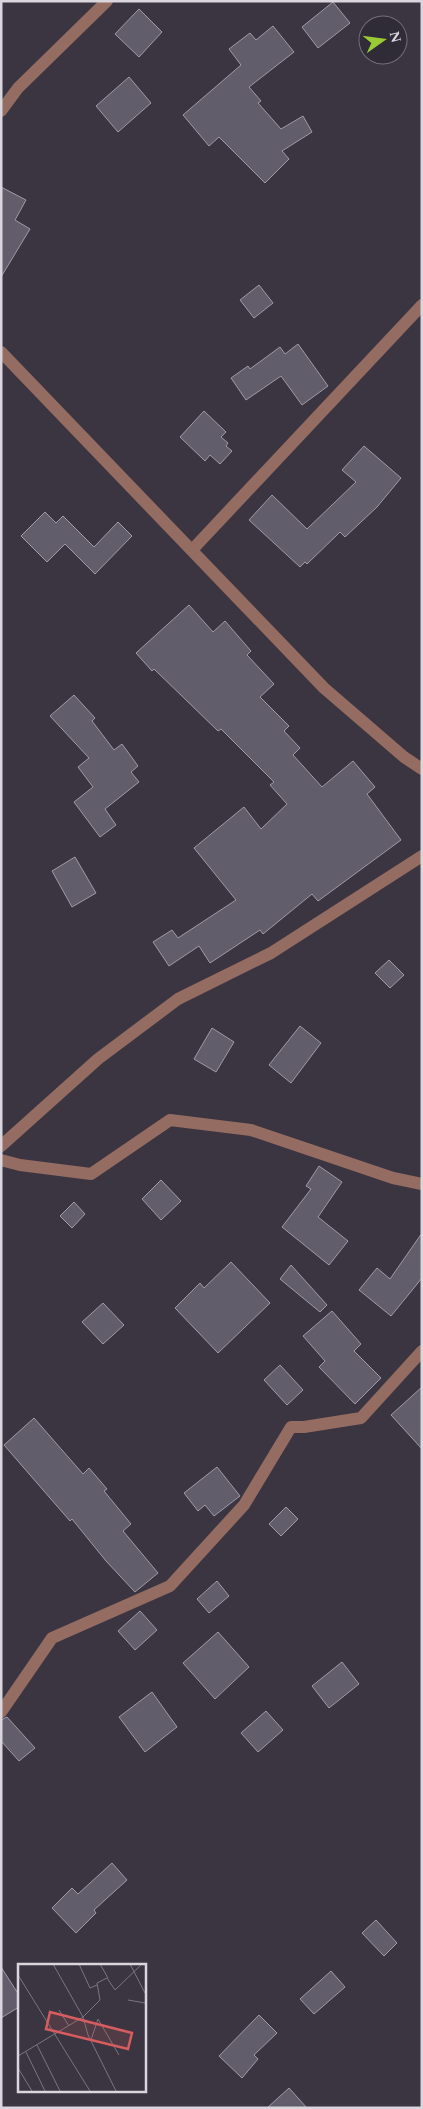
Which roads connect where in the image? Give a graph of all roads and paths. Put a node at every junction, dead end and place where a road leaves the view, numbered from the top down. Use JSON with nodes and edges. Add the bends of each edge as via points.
{"nodes":[{"id":1,"x":107,"y":1,"type":"edge"},
{"id":2,"x":1,"y":111,"type":"edge"},
{"id":3,"x":422,"y":305,"type":"edge"},
{"id":4,"x":1,"y":352,"type":"edge"},
{"id":5,"x":192,"y":550,"type":"junction"},
{"id":6,"x":422,"y":769,"type":"edge"},
{"id":7,"x":422,"y":856,"type":"edge"},
{"id":8,"x":1,"y":1146,"type":"edge"},
{"id":9,"x":1,"y":1160,"type":"edge"},
{"id":10,"x":422,"y":1184,"type":"edge"},
{"id":11,"x":422,"y":1351,"type":"edge"},
{"id":12,"x":1,"y":1712,"type":"edge"}],
"edges":[{"from":1,"to":2,"type":"street","via":[[18,88]]},
{"from":3,"to":5,"type":"street"},
{"from":4,"to":5,"type":"street"},
{"from":5,"to":6,"type":"street","via":[[324,688]]},
{"from":7,"to":8,"type":"street","via":[[271,953],[178,999],[98,1059]]},
{"from":9,"to":10,"type":"street","via":[[91,1174],[170,1120],[251,1130],[393,1178]]},
{"from":11,"to":12,"type":"street","via":[[361,1418],[291,1427],[244,1505],[170,1586],[52,1638]]}]}
